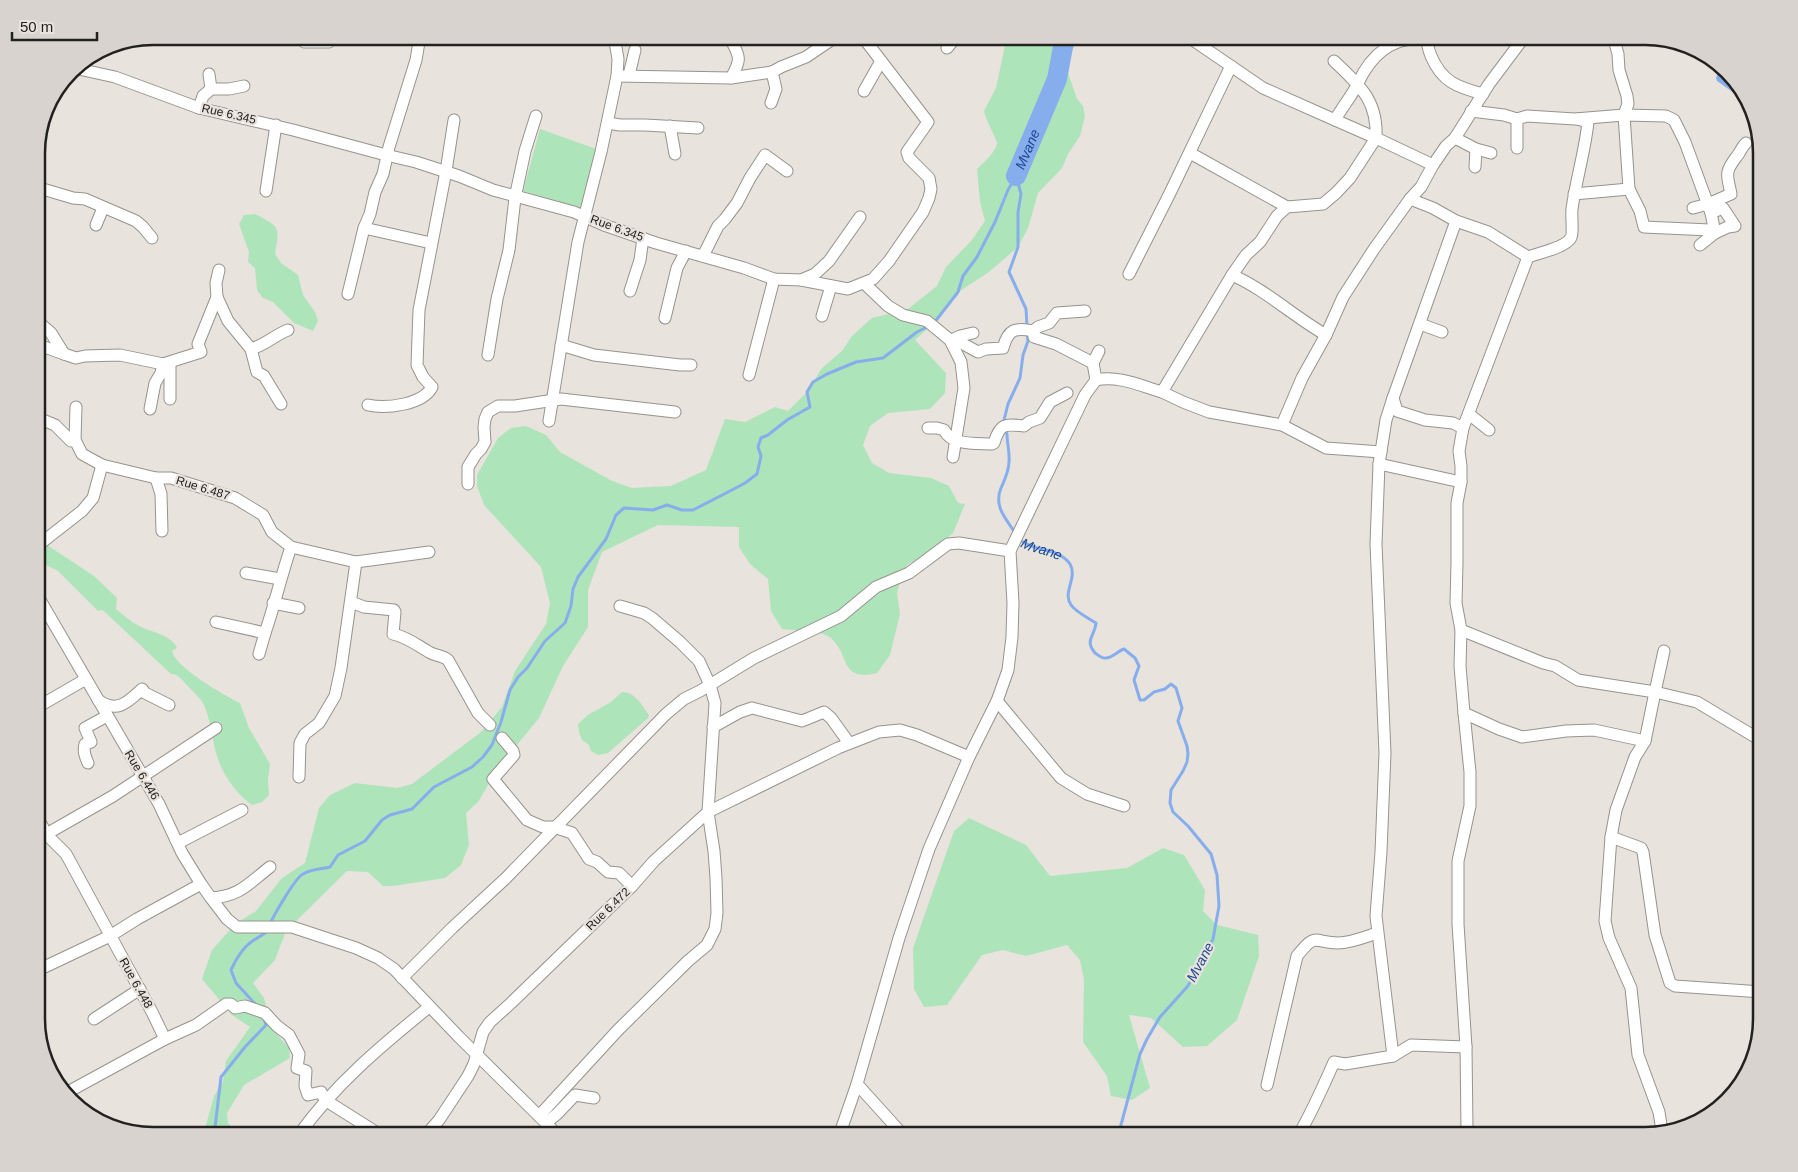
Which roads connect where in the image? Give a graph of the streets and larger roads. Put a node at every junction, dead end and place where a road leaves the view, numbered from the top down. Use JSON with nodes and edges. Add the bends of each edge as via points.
{"nodes":[{"id":1,"x":418,"y":45,"type":"edge"},
{"id":2,"x":616,"y":45,"type":"edge"},
{"id":3,"x":734,"y":45,"type":"edge"},
{"id":4,"x":824,"y":45,"type":"edge"},
{"id":5,"x":869,"y":45,"type":"edge"},
{"id":6,"x":950,"y":45,"type":"edge"},
{"id":7,"x":1200,"y":45,"type":"edge"},
{"id":8,"x":1394,"y":45,"type":"edge"},
{"id":9,"x":1428,"y":45,"type":"edge"},
{"id":10,"x":1518,"y":45,"type":"edge"},
{"id":11,"x":1616,"y":45,"type":"edge"},
{"id":12,"x":947,"y":48,"type":"dead end"},
{"id":13,"x":635,"y":50,"type":"dead end"},
{"id":14,"x":881,"y":61,"type":"junction"},
{"id":15,"x":1334,"y":61,"type":"dead end"},
{"id":16,"x":1231,"y":66,"type":"junction"},
{"id":17,"x":84,"y":70,"type":"edge"},
{"id":18,"x":772,"y":72,"type":"junction"},
{"id":19,"x":209,"y":74,"type":"dead end"},
{"id":20,"x":623,"y":76,"type":"junction"},
{"id":21,"x":731,"y":78,"type":"junction"},
{"id":22,"x":1358,"y":83,"type":"junction"},
{"id":23,"x":244,"y":86,"type":"dead end"},
{"id":24,"x":210,"y":89,"type":"junction"},
{"id":25,"x":864,"y":91,"type":"dead end"},
{"id":26,"x":1483,"y":94,"type":"junction"},
{"id":27,"x":770,"y":104,"type":"dead end"},
{"id":28,"x":199,"y":108,"type":"junction"},
{"id":29,"x":1471,"y":111,"type":"junction"},
{"id":30,"x":1624,"y":115,"type":"junction"},
{"id":31,"x":536,"y":116,"type":"dead end"},
{"id":32,"x":1517,"y":119,"type":"junction"},
{"id":33,"x":1575,"y":119,"type":"junction"},
{"id":34,"x":454,"y":120,"type":"dead end"},
{"id":35,"x":1335,"y":120,"type":"junction"},
{"id":36,"x":608,"y":123,"type":"junction"},
{"id":37,"x":276,"y":126,"type":"junction"},
{"id":38,"x":670,"y":126,"type":"junction"},
{"id":39,"x":698,"y":128,"type":"dead end"},
{"id":40,"x":1376,"y":138,"type":"junction"},
{"id":41,"x":1455,"y":138,"type":"junction"},
{"id":42,"x":1746,"y":143,"type":"dead end"},
{"id":43,"x":1517,"y":148,"type":"dead end"},
{"id":44,"x":1476,"y":149,"type":"junction"},
{"id":45,"x":1190,"y":153,"type":"junction"},
{"id":46,"x":1491,"y":153,"type":"dead end"},
{"id":47,"x":675,"y":154,"type":"dead end"},
{"id":48,"x":386,"y":155,"type":"junction"},
{"id":49,"x":1433,"y":165,"type":"junction"},
{"id":50,"x":1475,"y":167,"type":"dead end"},
{"id":51,"x":446,"y":171,"type":"junction"},
{"id":52,"x":787,"y":171,"type":"dead end"},
{"id":53,"x":1629,"y":189,"type":"junction"},
{"id":54,"x":45,"y":190,"type":"edge"},
{"id":55,"x":266,"y":191,"type":"dead end"},
{"id":56,"x":1574,"y":194,"type":"junction"},
{"id":57,"x":515,"y":198,"type":"junction"},
{"id":58,"x":1410,"y":199,"type":"junction"},
{"id":59,"x":1287,"y":207,"type":"junction"},
{"id":60,"x":103,"y":208,"type":"junction"},
{"id":61,"x":1693,"y":208,"type":"dead end"},
{"id":62,"x":1710,"y":209,"type":"junction"},
{"id":63,"x":585,"y":217,"type":"junction"},
{"id":64,"x":860,"y":217,"type":"dead end"},
{"id":65,"x":1456,"y":221,"type":"junction"},
{"id":66,"x":96,"y":225,"type":"dead end"},
{"id":67,"x":364,"y":228,"type":"junction"},
{"id":68,"x":1715,"y":233,"type":"junction"},
{"id":69,"x":152,"y":238,"type":"dead end"},
{"id":70,"x":643,"y":238,"type":"junction"},
{"id":71,"x":431,"y":243,"type":"junction"},
{"id":72,"x":1700,"y":245,"type":"dead end"},
{"id":73,"x":686,"y":251,"type":"junction"},
{"id":74,"x":703,"y":256,"type":"junction"},
{"id":75,"x":1528,"y":257,"type":"junction"},
{"id":76,"x":219,"y":270,"type":"dead end"},
{"id":77,"x":1129,"y":274,"type":"dead end"},
{"id":78,"x":1232,"y":275,"type":"junction"},
{"id":79,"x":774,"y":279,"type":"junction"},
{"id":80,"x":801,"y":280,"type":"junction"},
{"id":81,"x":865,"y":284,"type":"junction"},
{"id":82,"x":831,"y":286,"type":"junction"},
{"id":83,"x":630,"y":291,"type":"dead end"},
{"id":84,"x":348,"y":294,"type":"dead end"},
{"id":85,"x":217,"y":297,"type":"junction"},
{"id":86,"x":1085,"y":311,"type":"dead end"},
{"id":87,"x":822,"y":316,"type":"dead end"},
{"id":88,"x":665,"y":318,"type":"dead end"},
{"id":89,"x":1420,"y":324,"type":"junction"},
{"id":90,"x":45,"y":328,"type":"edge"},
{"id":91,"x":288,"y":330,"type":"dead end"},
{"id":92,"x":1033,"y":331,"type":"junction"},
{"id":93,"x":1442,"y":332,"type":"dead end"},
{"id":94,"x":973,"y":333,"type":"dead end"},
{"id":95,"x":1326,"y":335,"type":"junction"},
{"id":96,"x":952,"y":340,"type":"junction"},
{"id":97,"x":561,"y":346,"type":"junction"},
{"id":98,"x":45,"y":347,"type":"edge"},
{"id":99,"x":251,"y":349,"type":"junction"},
{"id":100,"x":1099,"y":351,"type":"dead end"},
{"id":101,"x":64,"y":354,"type":"junction"},
{"id":102,"x":488,"y":356,"type":"dead end"},
{"id":103,"x":166,"y":364,"type":"junction"},
{"id":104,"x":1093,"y":364,"type":"junction"},
{"id":105,"x":691,"y":365,"type":"dead end"},
{"id":106,"x":749,"y":375,"type":"dead end"},
{"id":107,"x":1096,"y":380,"type":"junction"},
{"id":108,"x":1162,"y":392,"type":"junction"},
{"id":109,"x":1067,"y":393,"type":"dead end"},
{"id":110,"x":1393,"y":398,"type":"junction"},
{"id":111,"x":170,"y":399,"type":"dead end"},
{"id":112,"x":557,"y":399,"type":"junction"},
{"id":113,"x":281,"y":404,"type":"dead end"},
{"id":114,"x":368,"y":404,"type":"dead end"},
{"id":115,"x":76,"y":407,"type":"dead end"},
{"id":116,"x":150,"y":409,"type":"dead end"},
{"id":117,"x":676,"y":412,"type":"dead end"},
{"id":118,"x":1469,"y":414,"type":"junction"},
{"id":119,"x":45,"y":421,"type":"edge"},
{"id":120,"x":1282,"y":425,"type":"junction"},
{"id":121,"x":928,"y":428,"type":"dead end"},
{"id":122,"x":1463,"y":428,"type":"junction"},
{"id":123,"x":1489,"y":430,"type":"dead end"},
{"id":124,"x":75,"y":440,"type":"junction"},
{"id":125,"x":955,"y":440,"type":"junction"},
{"id":126,"x":1381,"y":452,"type":"junction"},
{"id":127,"x":953,"y":457,"type":"dead end"},
{"id":128,"x":102,"y":464,"type":"junction"},
{"id":129,"x":1379,"y":464,"type":"junction"},
{"id":130,"x":156,"y":478,"type":"junction"},
{"id":131,"x":1461,"y":482,"type":"junction"},
{"id":132,"x":468,"y":484,"type":"dead end"},
{"id":133,"x":162,"y":531,"type":"dead end"},
{"id":134,"x":45,"y":540,"type":"edge"},
{"id":135,"x":292,"y":547,"type":"junction"},
{"id":136,"x":1010,"y":551,"type":"junction"},
{"id":137,"x":429,"y":552,"type":"dead end"},
{"id":138,"x":356,"y":562,"type":"junction"},
{"id":139,"x":246,"y":573,"type":"dead end"},
{"id":140,"x":280,"y":579,"type":"junction"},
{"id":141,"x":273,"y":602,"type":"junction"},
{"id":142,"x":351,"y":602,"type":"junction"},
{"id":143,"x":620,"y":606,"type":"dead end"},
{"id":144,"x":45,"y":607,"type":"edge"},
{"id":145,"x":299,"y":608,"type":"dead end"},
{"id":146,"x":216,"y":622,"type":"dead end"},
{"id":147,"x":1461,"y":630,"type":"junction"},
{"id":148,"x":265,"y":633,"type":"junction"},
{"id":149,"x":1664,"y":650,"type":"dead end"},
{"id":150,"x":259,"y":654,"type":"dead end"},
{"id":151,"x":86,"y":679,"type":"junction"},
{"id":152,"x":705,"y":688,"type":"junction"},
{"id":153,"x":1655,"y":692,"type":"junction"},
{"id":154,"x":98,"y":700,"type":"junction"},
{"id":155,"x":997,"y":702,"type":"junction"},
{"id":156,"x":45,"y":703,"type":"edge"},
{"id":157,"x":119,"y":706,"type":"junction"},
{"id":158,"x":169,"y":706,"type":"dead end"},
{"id":159,"x":1464,"y":713,"type":"junction"},
{"id":160,"x":109,"y":719,"type":"junction"},
{"id":161,"x":490,"y":726,"type":"dead end"},
{"id":162,"x":713,"y":727,"type":"junction"},
{"id":163,"x":216,"y":728,"type":"dead end"},
{"id":164,"x":1753,"y":736,"type":"edge"},
{"id":165,"x":502,"y":738,"type":"dead end"},
{"id":166,"x":1645,"y":741,"type":"junction"},
{"id":167,"x":849,"y":743,"type":"junction"},
{"id":168,"x":969,"y":758,"type":"junction"},
{"id":169,"x":88,"y":763,"type":"dead end"},
{"id":170,"x":142,"y":776,"type":"junction"},
{"id":171,"x":298,"y":777,"type":"dead end"},
{"id":172,"x":1124,"y":806,"type":"dead end"},
{"id":173,"x":242,"y":810,"type":"dead end"},
{"id":174,"x":708,"y":812,"type":"junction"},
{"id":175,"x":554,"y":827,"type":"junction"},
{"id":176,"x":45,"y":835,"type":"edge"},
{"id":177,"x":1611,"y":837,"type":"junction"},
{"id":178,"x":45,"y":839,"type":"edge"},
{"id":179,"x":178,"y":843,"type":"junction"},
{"id":180,"x":270,"y":867,"type":"dead end"},
{"id":181,"x":201,"y":884,"type":"junction"},
{"id":182,"x":632,"y":886,"type":"junction"},
{"id":183,"x":212,"y":898,"type":"junction"},
{"id":184,"x":1378,"y":933,"type":"junction"},
{"id":185,"x":110,"y":936,"type":"junction"},
{"id":186,"x":45,"y":967,"type":"edge"},
{"id":187,"x":402,"y":978,"type":"junction"},
{"id":188,"x":140,"y":989,"type":"junction"},
{"id":189,"x":1753,"y":991,"type":"edge"},
{"id":190,"x":430,"y":1008,"type":"junction"},
{"id":191,"x":94,"y":1019,"type":"dead end"},
{"id":192,"x":165,"y":1039,"type":"junction"},
{"id":193,"x":1466,"y":1048,"type":"junction"},
{"id":194,"x":477,"y":1054,"type":"junction"},
{"id":195,"x":1393,"y":1056,"type":"junction"},
{"id":196,"x":857,"y":1084,"type":"junction"},
{"id":197,"x":1267,"y":1085,"type":"dead end"},
{"id":198,"x":72,"y":1090,"type":"edge"},
{"id":199,"x":594,"y":1098,"type":"dead end"},
{"id":200,"x":325,"y":1100,"type":"junction"},
{"id":201,"x":542,"y":1120,"type":"junction"},
{"id":202,"x":1661,"y":1126,"type":"edge"},
{"id":203,"x":305,"y":1127,"type":"edge"},
{"id":204,"x":368,"y":1127,"type":"edge"},
{"id":205,"x":432,"y":1127,"type":"edge"},
{"id":206,"x":549,"y":1127,"type":"edge"},
{"id":207,"x":842,"y":1127,"type":"edge"},
{"id":208,"x":896,"y":1127,"type":"edge"},
{"id":209,"x":1303,"y":1127,"type":"edge"},
{"id":210,"x":1467,"y":1127,"type":"edge"}],
"edges":[{"from":1,"to":48,"type":"street"},
{"from":2,"to":20,"type":"street"},
{"from":3,"to":21,"type":"street","via":[[739,64]]},
{"from":4,"to":18,"type":"street"},
{"from":5,"to":14,"type":"street"},
{"from":6,"to":12,"type":"street"},
{"from":7,"to":16,"type":"street"},
{"from":8,"to":22,"type":"street","via":[[1372,59]]},
{"from":9,"to":26,"type":"street","via":[[1434,62],[1446,79],[1466,90]]},
{"from":10,"to":26,"type":"street"},
{"from":11,"to":30,"type":"street","via":[[1628,104]]},
{"from":13,"to":20,"type":"street"},
{"from":14,"to":25,"type":"street"},
{"from":14,"to":81,"type":"street","via":[[928,122],[907,152],[927,175],[931,189],[923,212],[889,261],[873,280]]},
{"from":15,"to":22,"type":"street"},
{"from":16,"to":35,"type":"street","via":[[1263,88]]},
{"from":16,"to":45,"type":"street"},
{"from":17,"to":28,"type":"street","name":"Rue 6.345","via":[[115,77]]},
{"from":18,"to":21,"type":"street"},
{"from":18,"to":27,"type":"street","via":[[776,89]]},
{"from":19,"to":24,"type":"street"},
{"from":20,"to":21,"type":"street"},
{"from":20,"to":36,"type":"street"},
{"from":22,"to":35,"type":"street"},
{"from":22,"to":40,"type":"street","via":[[1371,102],[1377,126]]},
{"from":23,"to":24,"type":"street"},
{"from":24,"to":28,"type":"street","via":[[203,96]]},
{"from":26,"to":29,"type":"street"},
{"from":28,"to":37,"type":"street","name":"Rue 6.345"},
{"from":29,"to":32,"type":"street"},
{"from":29,"to":41,"type":"street"},
{"from":30,"to":33,"type":"street"},
{"from":30,"to":53,"type":"street"},
{"from":30,"to":62,"type":"street","via":[[1666,116],[1674,120]]},
{"from":31,"to":57,"type":"street"},
{"from":32,"to":33,"type":"street","via":[[1527,116]]},
{"from":32,"to":43,"type":"street"},
{"from":33,"to":56,"type":"street","via":[[1588,122]]},
{"from":34,"to":51,"type":"street"},
{"from":35,"to":40,"type":"street"},
{"from":36,"to":38,"type":"street"},
{"from":36,"to":63,"type":"street"},
{"from":37,"to":48,"type":"street","name":"Rue 6.345"},
{"from":37,"to":55,"type":"street"},
{"from":38,"to":39,"type":"street"},
{"from":38,"to":47,"type":"street"},
{"from":40,"to":49,"type":"street"},
{"from":40,"to":59,"type":"street","via":[[1350,178],[1323,204]]},
{"from":41,"to":44,"type":"street"},
{"from":41,"to":49,"type":"street"},
{"from":42,"to":62,"type":"street","via":[[1727,173],[1731,194]]},
{"from":44,"to":46,"type":"street"},
{"from":44,"to":50,"type":"street"},
{"from":45,"to":59,"type":"street"},
{"from":45,"to":77,"type":"street"},
{"from":48,"to":51,"type":"street","name":"Rue 6.345"},
{"from":48,"to":67,"type":"street","via":[[383,174]]},
{"from":49,"to":58,"type":"street"},
{"from":51,"to":57,"type":"street","name":"Rue 6.345"},
{"from":51,"to":71,"type":"street"},
{"from":52,"to":74,"type":"street","via":[[765,155],[737,203],[718,226]]},
{"from":53,"to":56,"type":"street"},
{"from":53,"to":68,"type":"street","via":[[1644,227],[1710,230]]},
{"from":54,"to":60,"type":"street","via":[[85,199]]},
{"from":56,"to":75,"type":"street","via":[[1570,240]]},
{"from":57,"to":63,"type":"street","name":"Rue 6.345"},
{"from":57,"to":102,"type":"street","via":[[509,250]]},
{"from":58,"to":65,"type":"street"},
{"from":58,"to":95,"type":"street","via":[[1348,289]]},
{"from":59,"to":78,"type":"street"},
{"from":60,"to":66,"type":"street"},
{"from":60,"to":69,"type":"street","via":[[136,221]]},
{"from":61,"to":62,"type":"street"},
{"from":62,"to":68,"type":"street"},
{"from":62,"to":68,"type":"street","via":[[1723,208],[1735,226]]},
{"from":63,"to":70,"type":"street","name":"Rue 6.345"},
{"from":63,"to":97,"type":"street"},
{"from":64,"to":80,"type":"street","via":[[829,261],[815,274]]},
{"from":65,"to":75,"type":"street","via":[[1488,232]]},
{"from":65,"to":89,"type":"street"},
{"from":67,"to":71,"type":"street"},
{"from":67,"to":84,"type":"street"},
{"from":68,"to":72,"type":"street"},
{"from":70,"to":73,"type":"street","name":"Rue 6.345"},
{"from":70,"to":83,"type":"street"},
{"from":71,"to":114,"type":"street","via":[[419,310],[416,365],[432,387],[429,393],[411,402],[386,408]]},
{"from":73,"to":74,"type":"street","name":"Rue 6.345"},
{"from":73,"to":88,"type":"street","via":[[677,268]]},
{"from":74,"to":79,"type":"street","name":"Rue 6.345"},
{"from":75,"to":118,"type":"street"},
{"from":76,"to":85,"type":"street"},
{"from":78,"to":95,"type":"street","via":[[1263,291]]},
{"from":78,"to":108,"type":"street"},
{"from":79,"to":80,"type":"street","name":"Rue 6.345"},
{"from":79,"to":106,"type":"street"},
{"from":80,"to":82,"type":"street","name":"Rue 6.345"},
{"from":81,"to":82,"type":"street","name":"Rue 6.345","via":[[848,289]]},
{"from":81,"to":96,"type":"street","via":[[888,306],[903,315],[927,321]]},
{"from":82,"to":87,"type":"street"},
{"from":85,"to":99,"type":"street","via":[[228,321]]},
{"from":85,"to":103,"type":"street","via":[[198,344],[201,352]]},
{"from":86,"to":92,"type":"street","via":[[1057,314],[1049,323]]},
{"from":89,"to":93,"type":"street"},
{"from":89,"to":110,"type":"street"},
{"from":90,"to":101,"type":"street"},
{"from":91,"to":99,"type":"street"},
{"from":92,"to":96,"type":"street","via":[[1013,331],[1006,337],[1003,348],[978,352]]},
{"from":92,"to":104,"type":"street","via":[[1034,337],[1056,344]]},
{"from":94,"to":96,"type":"street"},
{"from":95,"to":120,"type":"street","via":[[1302,378]]},
{"from":96,"to":125,"type":"street","via":[[961,362],[964,388]]},
{"from":97,"to":105,"type":"street","via":[[594,355]]},
{"from":97,"to":112,"type":"street"},
{"from":98,"to":101,"type":"street"},
{"from":99,"to":113,"type":"street","via":[[258,372],[264,376]]},
{"from":100,"to":104,"type":"street"},
{"from":101,"to":103,"type":"street","via":[[76,358],[120,355]]},
{"from":103,"to":111,"type":"street"},
{"from":103,"to":116,"type":"street","via":[[155,383]]},
{"from":104,"to":107,"type":"street"},
{"from":107,"to":108,"type":"street","via":[[1118,379]]},
{"from":107,"to":136,"type":"street","via":[[1085,395]]},
{"from":108,"to":120,"type":"street","via":[[1209,412]]},
{"from":109,"to":125,"type":"street","via":[[1050,402],[1040,418],[1024,426],[1007,424],[1002,427],[994,443]]},
{"from":110,"to":122,"type":"street","via":[[1397,411]]},
{"from":110,"to":126,"type":"street"},
{"from":112,"to":117,"type":"street"},
{"from":112,"to":132,"type":"street","via":[[498,406],[488,412],[482,449],[468,467]]},
{"from":115,"to":124,"type":"street"},
{"from":118,"to":122,"type":"street"},
{"from":118,"to":123,"type":"street"},
{"from":119,"to":124,"type":"street","name":"Rue 6.487","via":[[71,441]]},
{"from":120,"to":126,"type":"street","via":[[1326,448]]},
{"from":121,"to":125,"type":"street","via":[[944,430]]},
{"from":122,"to":131,"type":"street"},
{"from":124,"to":128,"type":"street","name":"Rue 6.487","via":[[77,453]]},
{"from":125,"to":127,"type":"street"},
{"from":126,"to":129,"type":"street"},
{"from":128,"to":130,"type":"street","name":"Rue 6.487"},
{"from":128,"to":134,"type":"street","via":[[92,498],[82,511]]},
{"from":129,"to":131,"type":"street"},
{"from":129,"to":184,"type":"street","via":[[1376,544],[1385,753],[1376,916]]},
{"from":130,"to":133,"type":"street","via":[[161,494]]},
{"from":130,"to":135,"type":"street","name":"Rue 6.487","via":[[171,478],[235,498],[262,515],[272,532]]},
{"from":131,"to":147,"type":"street","via":[[1457,503],[1456,603]]},
{"from":135,"to":138,"type":"street","name":"Rue 6.487"},
{"from":135,"to":140,"type":"street"},
{"from":136,"to":152,"type":"street","via":[[948,544],[909,573],[876,587],[841,616],[754,658]]},
{"from":136,"to":155,"type":"street","via":[[1012,637],[1008,670]]},
{"from":137,"to":138,"type":"street","name":"Rue 6.487"},
{"from":138,"to":142,"type":"street"},
{"from":139,"to":140,"type":"street"},
{"from":140,"to":141,"type":"street"},
{"from":141,"to":145,"type":"street"},
{"from":141,"to":148,"type":"street"},
{"from":142,"to":161,"type":"street","via":[[364,607],[394,610],[393,634],[448,660],[478,713]]},
{"from":142,"to":171,"type":"street","via":[[335,696],[319,723],[305,734],[300,743]]},
{"from":143,"to":152,"type":"street","via":[[644,613],[658,622],[699,660]]},
{"from":144,"to":151,"type":"street","name":"Rue 6.446"},
{"from":146,"to":148,"type":"street"},
{"from":147,"to":153,"type":"street","via":[[1555,666],[1578,680]]},
{"from":147,"to":159,"type":"street"},
{"from":148,"to":150,"type":"street"},
{"from":149,"to":153,"type":"street"},
{"from":151,"to":154,"type":"street","name":"Rue 6.446"},
{"from":151,"to":156,"type":"street"},
{"from":152,"to":162,"type":"street","via":[[715,704]]},
{"from":152,"to":175,"type":"street","via":[[666,714]]},
{"from":153,"to":164,"type":"street","via":[[1697,702]]},
{"from":153,"to":166,"type":"street"},
{"from":154,"to":157,"type":"street","via":[[106,706]]},
{"from":154,"to":160,"type":"street","name":"Rue 6.446"},
{"from":155,"to":168,"type":"street"},
{"from":155,"to":172,"type":"street","via":[[1061,778],[1087,794]]},
{"from":157,"to":158,"type":"street","via":[[126,704],[142,689]]},
{"from":157,"to":160,"type":"street"},
{"from":159,"to":166,"type":"street","via":[[1522,737],[1594,730]]},
{"from":159,"to":193,"type":"street","via":[[1470,806],[1458,861],[1458,924]]},
{"from":160,"to":169,"type":"street","via":[[85,728],[91,742],[84,748]]},
{"from":160,"to":170,"type":"street","name":"Rue 6.446"},
{"from":162,"to":167,"type":"street","via":[[752,708],[802,722],[824,712]]},
{"from":162,"to":174,"type":"street"},
{"from":163,"to":170,"type":"street"},
{"from":165,"to":175,"type":"street","via":[[514,755],[493,779],[527,820],[542,827]]},
{"from":166,"to":177,"type":"street","via":[[1627,778]]},
{"from":167,"to":168,"type":"street","name":"Rue 6.472","via":[[879,732],[900,730]]},
{"from":167,"to":174,"type":"street","name":"Rue 6.472"},
{"from":168,"to":196,"type":"street","via":[[929,850]]},
{"from":170,"to":176,"type":"street"},
{"from":170,"to":179,"type":"street","name":"Rue 6.446"},
{"from":173,"to":179,"type":"street"},
{"from":174,"to":182,"type":"street","name":"Rue 6.472","via":[[654,861]]},
{"from":174,"to":201,"type":"street","via":[[715,857],[717,913],[715,929],[707,945],[618,1030]]},
{"from":175,"to":182,"type":"street","via":[[572,833],[589,859],[608,872],[619,873]]},
{"from":175,"to":187,"type":"street"},
{"from":177,"to":189,"type":"street","via":[[1643,852],[1655,935],[1670,983]]},
{"from":177,"to":202,"type":"street","via":[[1605,921],[1631,988],[1638,1055]]},
{"from":178,"to":185,"type":"street","name":"Rue 6.448","via":[[66,854]]},
{"from":179,"to":181,"type":"street","name":"Rue 6.446"},
{"from":180,"to":183,"type":"street","via":[[237,893]]},
{"from":181,"to":183,"type":"street","name":"Rue 6.446"},
{"from":181,"to":185,"type":"street"},
{"from":182,"to":194,"type":"street","name":"Rue 6.472","via":[[490,1022],[483,1032]]},
{"from":183,"to":187,"type":"street","name":"Rue 6.446","via":[[227,919],[238,927],[292,927],[378,958]]},
{"from":184,"to":195,"type":"street"},
{"from":184,"to":197,"type":"street","via":[[1338,943],[1315,939],[1307,943],[1297,956]]},
{"from":185,"to":186,"type":"street"},
{"from":185,"to":188,"type":"street","name":"Rue 6.448"},
{"from":187,"to":190,"type":"street","name":"Rue 6.446"},
{"from":188,"to":191,"type":"street"},
{"from":188,"to":192,"type":"street","name":"Rue 6.448"},
{"from":190,"to":194,"type":"street","name":"Rue 6.446"},
{"from":190,"to":200,"type":"street","via":[[386,1041]]},
{"from":192,"to":198,"type":"street"},
{"from":192,"to":200,"type":"street","via":[[196,1025],[226,1004],[265,1012],[289,1035],[299,1054],[297,1068],[306,1071],[308,1095],[321,1092]]},
{"from":193,"to":195,"type":"street","via":[[1411,1046]]},
{"from":193,"to":210,"type":"street"},
{"from":194,"to":201,"type":"street","name":"Rue 6.446"},
{"from":194,"to":205,"type":"street","name":"Rue 6.472","via":[[468,1076]]},
{"from":195,"to":209,"type":"street","via":[[1345,1064],[1334,1062]]},
{"from":196,"to":207,"type":"street"},
{"from":196,"to":208,"type":"street"},
{"from":199,"to":201,"type":"street","via":[[575,1095]]},
{"from":200,"to":203,"type":"street"},
{"from":200,"to":204,"type":"street"},
{"from":201,"to":206,"type":"street","name":"Rue 6.446"}]}
